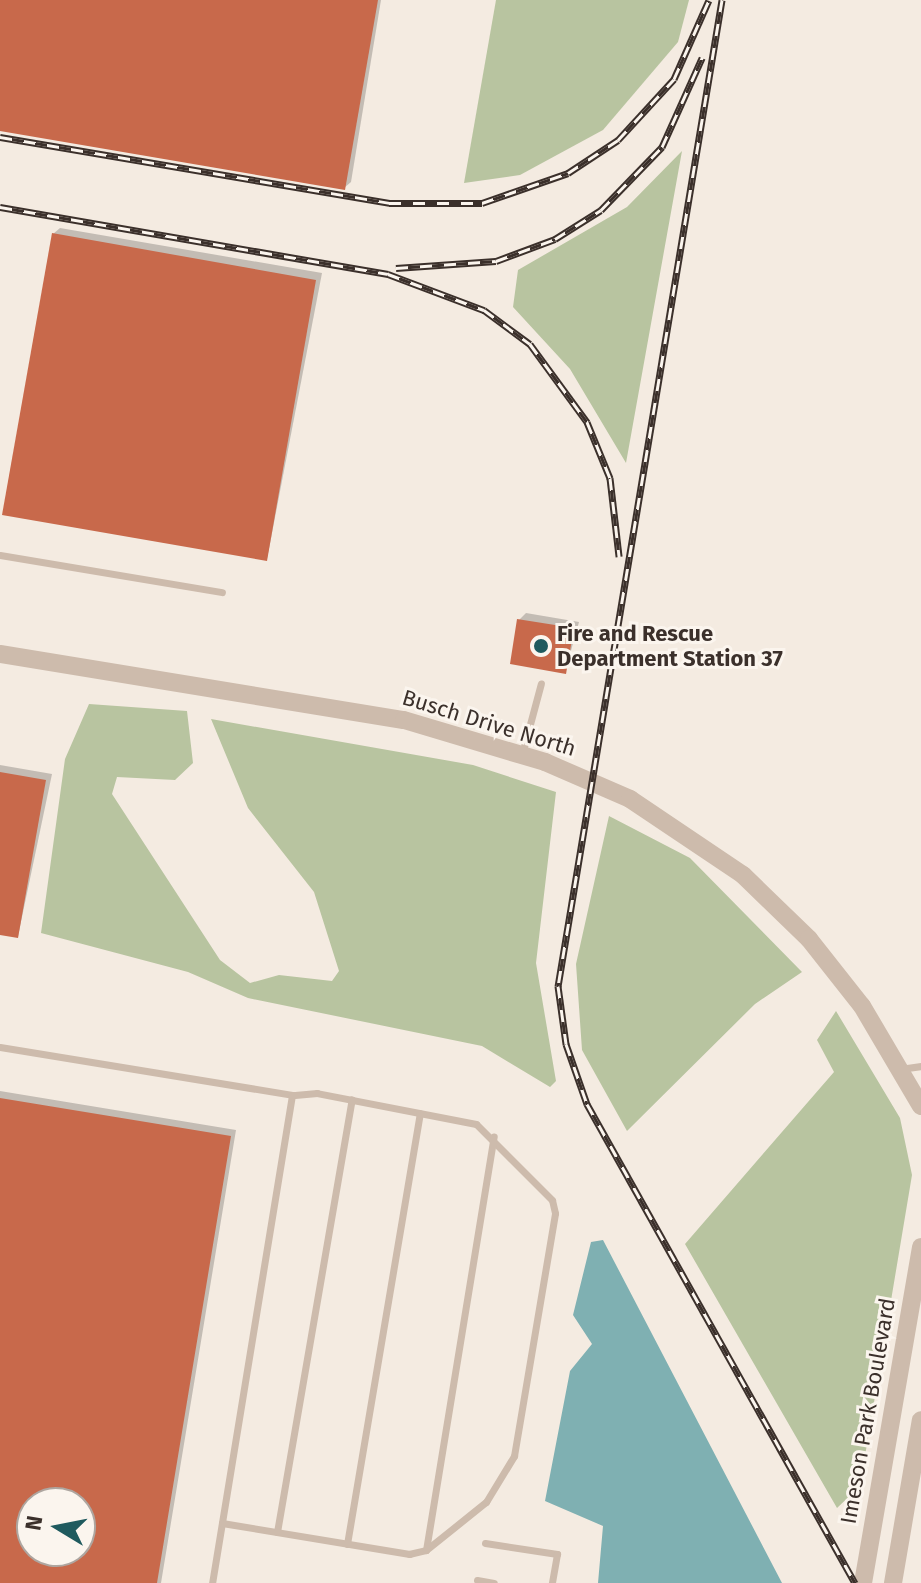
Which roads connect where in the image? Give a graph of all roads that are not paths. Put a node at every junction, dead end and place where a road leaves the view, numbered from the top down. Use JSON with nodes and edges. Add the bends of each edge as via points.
{"nodes":[{"id":1,"x":0,"y":555,"type":"edge"},
{"id":2,"x":222,"y":592,"type":"dead end"},
{"id":3,"x":0,"y":654,"type":"edge"},
{"id":4,"x":541,"y":683,"type":"dead end"},
{"id":5,"x":522,"y":754,"type":"junction"},
{"id":6,"x":0,"y":1047,"type":"edge"},
{"id":7,"x":921,"y":1066,"type":"edge"},
{"id":8,"x":899,"y":1069,"type":"junction"},
{"id":9,"x":292,"y":1095,"type":"junction"},
{"id":10,"x":352,"y":1099,"type":"junction"},
{"id":11,"x":921,"y":1106,"type":"edge"},
{"id":12,"x":420,"y":1113,"type":"junction"},
{"id":13,"x":494,"y":1137,"type":"junction"},
{"id":14,"x":921,"y":1247,"type":"edge"},
{"id":15,"x":921,"y":1420,"type":"edge"},
{"id":16,"x":921,"y":1480,"type":"edge"},
{"id":17,"x":222,"y":1523,"type":"junction"},
{"id":18,"x":277,"y":1532,"type":"junction"},
{"id":19,"x":900,"y":1540,"type":"junction"},
{"id":20,"x":485,"y":1543,"type":"dead end"},
{"id":21,"x":347,"y":1544,"type":"junction"},
{"id":22,"x":426,"y":1550,"type":"junction"},
{"id":23,"x":477,"y":1580,"type":"dead end"},
{"id":24,"x":212,"y":1583,"type":"edge"},
{"id":25,"x":494,"y":1583,"type":"edge"},
{"id":26,"x":552,"y":1583,"type":"edge"},
{"id":27,"x":863,"y":1583,"type":"edge"},
{"id":28,"x":893,"y":1583,"type":"edge"}],
"edges":[{"from":1,"to":2,"type":"lane"},
{"from":3,"to":5,"type":"street","name":"Busch Drive North","via":[[404,720]]},
{"from":4,"to":5,"type":"lane"},
{"from":5,"to":8,"type":"street","name":"Busch Drive North","via":[[630,799],[743,875],[809,939]]},
{"from":6,"to":9,"type":"lane"},
{"from":7,"to":8,"type":"lane"},
{"from":8,"to":11,"type":"street","name":"Busch Drive North"},
{"from":9,"to":10,"type":"lane"},
{"from":9,"to":17,"type":"lane"},
{"from":10,"to":12,"type":"lane"},
{"from":10,"to":18,"type":"lane"},
{"from":12,"to":13,"type":"lane","via":[[476,1124]]},
{"from":12,"to":21,"type":"lane"},
{"from":13,"to":22,"type":"lane"},
{"from":13,"to":22,"type":"lane","via":[[552,1200],[550,1243],[507,1477]]},
{"from":14,"to":27,"type":"street","name":"Imeson Park Boulevard"},
{"from":15,"to":19,"type":"street"},
{"from":16,"to":19,"type":"street"},
{"from":17,"to":18,"type":"lane"},
{"from":17,"to":24,"type":"lane"},
{"from":18,"to":21,"type":"lane"},
{"from":19,"to":28,"type":"street"},
{"from":20,"to":26,"type":"lane","via":[[557,1554]]},
{"from":21,"to":22,"type":"lane"},
{"from":23,"to":25,"type":"lane"}]}
